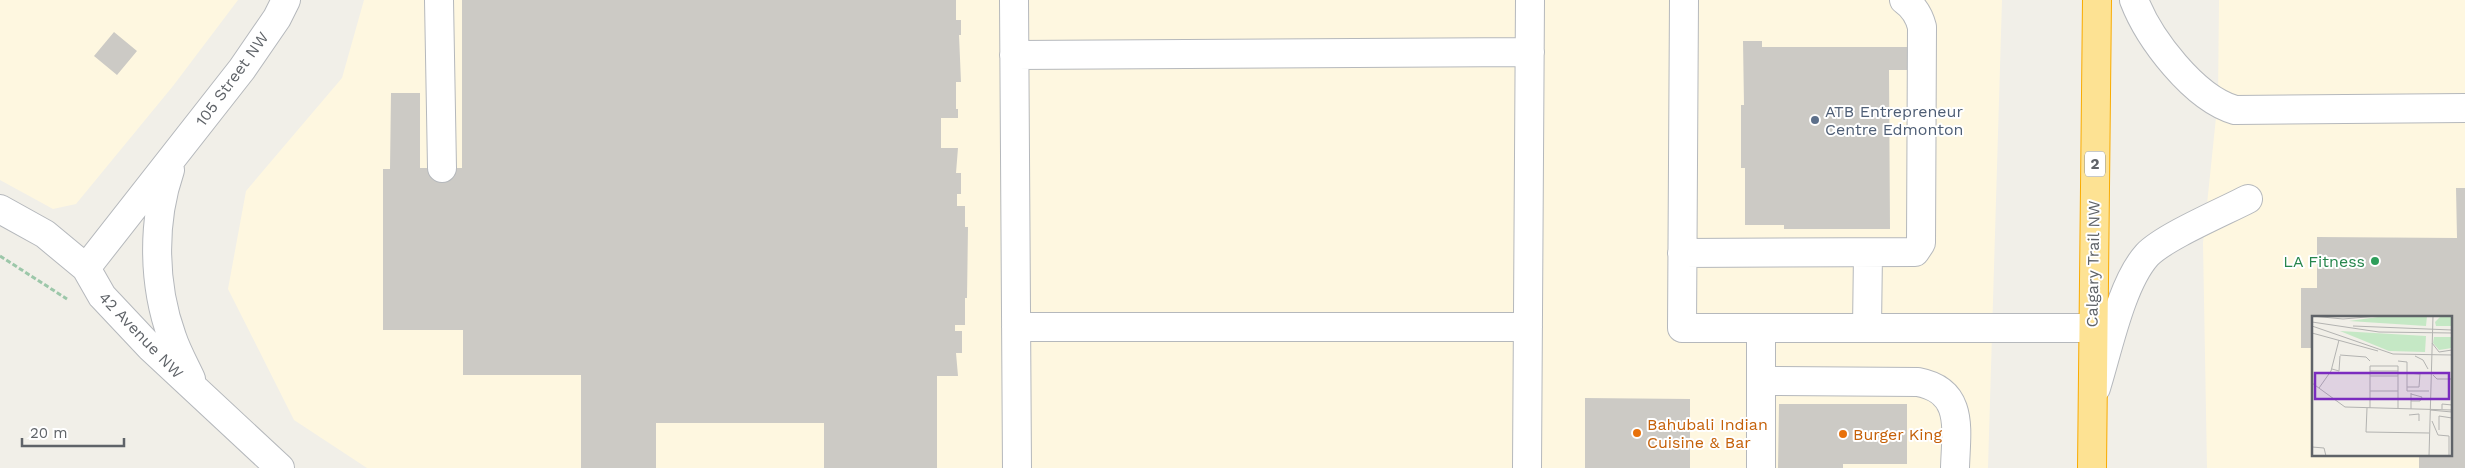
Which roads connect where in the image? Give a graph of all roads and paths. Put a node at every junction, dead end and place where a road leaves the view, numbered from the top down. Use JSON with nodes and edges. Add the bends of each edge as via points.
{"nodes":[{"id":1,"x":286,"y":0,"type":"edge"},
{"id":2,"x":439,"y":0,"type":"edge"},
{"id":3,"x":1014,"y":0,"type":"edge"},
{"id":4,"x":1530,"y":0,"type":"edge"},
{"id":5,"x":1684,"y":0,"type":"edge"},
{"id":6,"x":1904,"y":0,"type":"edge"},
{"id":7,"x":2097,"y":0,"type":"edge"},
{"id":8,"x":2134,"y":0,"type":"edge"},
{"id":9,"x":1530,"y":52,"type":"junction"},
{"id":10,"x":1014,"y":54,"type":"junction"},
{"id":11,"x":2465,"y":108,"type":"edge"},
{"id":12,"x":175,"y":156,"type":"junction"},
{"id":13,"x":442,"y":168,"type":"dead end"},
{"id":14,"x":2248,"y":199,"type":"dead end"},
{"id":15,"x":0,"y":209,"type":"edge"},
{"id":16,"x":1682,"y":253,"type":"junction"},
{"id":17,"x":1868,"y":253,"type":"junction"},
{"id":18,"x":0,"y":256,"type":"edge"},
{"id":19,"x":86,"y":268,"type":"junction"},
{"id":20,"x":102,"y":296,"type":"junction"},
{"id":21,"x":1016,"y":327,"type":"junction"},
{"id":22,"x":1528,"y":328,"type":"junction"},
{"id":23,"x":1761,"y":328,"type":"junction"},
{"id":24,"x":1867,"y":328,"type":"junction"},
{"id":25,"x":2092,"y":328,"type":"junction"},
{"id":26,"x":1761,"y":381,"type":"junction"},
{"id":27,"x":198,"y":393,"type":"junction"},
{"id":28,"x":2092,"y":399,"type":"junction"},
{"id":29,"x":280,"y":468,"type":"edge"},
{"id":30,"x":1017,"y":468,"type":"edge"},
{"id":31,"x":1527,"y":468,"type":"edge"},
{"id":32,"x":1761,"y":468,"type":"edge"},
{"id":33,"x":1955,"y":468,"type":"edge"},
{"id":34,"x":2092,"y":468,"type":"edge"}],
"edges":[{"from":1,"to":12,"type":"street","name":"105 Street NW","via":[[242,69]]},
{"from":2,"to":13,"type":"street"},
{"from":3,"to":10,"type":"street"},
{"from":4,"to":9,"type":"street"},
{"from":5,"to":16,"type":"street"},
{"from":6,"to":17,"type":"street","via":[[1913,6],[1922,27],[1921,243],[1915,252]]},
{"from":7,"to":25,"type":"highway","name":"Calgary Trail NW","number":"2"},
{"from":8,"to":11,"type":"street","via":[[2158,43],[2200,91],[2235,110]]},
{"from":9,"to":10,"type":"street"},
{"from":9,"to":22,"type":"street"},
{"from":10,"to":21,"type":"street"},
{"from":12,"to":19,"type":"street","name":"105 Street NW"},
{"from":12,"to":27,"type":"street","name":"105 Street NW","via":[[160,205],[159,276],[172,338]]},
{"from":14,"to":28,"type":"street","via":[[2164,243],[2146,256],[2128,287]]},
{"from":15,"to":19,"type":"street","name":"42 Avenue NW","via":[[45,234]]},
{"from":16,"to":17,"type":"street"},
{"from":16,"to":23,"type":"street","via":[[1682,328]]},
{"from":17,"to":24,"type":"street"},
{"from":18,"to":20,"type":"path","via":[[74,304]]},
{"from":19,"to":20,"type":"street","name":"42 Avenue NW"},
{"from":20,"to":27,"type":"street","name":"42 Avenue NW"},
{"from":21,"to":22,"type":"street"},
{"from":21,"to":30,"type":"street"},
{"from":22,"to":31,"type":"street"},
{"from":23,"to":24,"type":"street"},
{"from":23,"to":26,"type":"street"},
{"from":24,"to":25,"type":"street"},
{"from":25,"to":28,"type":"highway","name":"Calgary Trail NW","number":"2"},
{"from":26,"to":32,"type":"street"},
{"from":26,"to":33,"type":"street","via":[[1918,382],[1940,389],[1950,400],[1955,413]]},
{"from":27,"to":29,"type":"street","name":"42 Avenue NW"},
{"from":28,"to":34,"type":"highway","name":"Calgary Trail NW","number":"2"}]}
